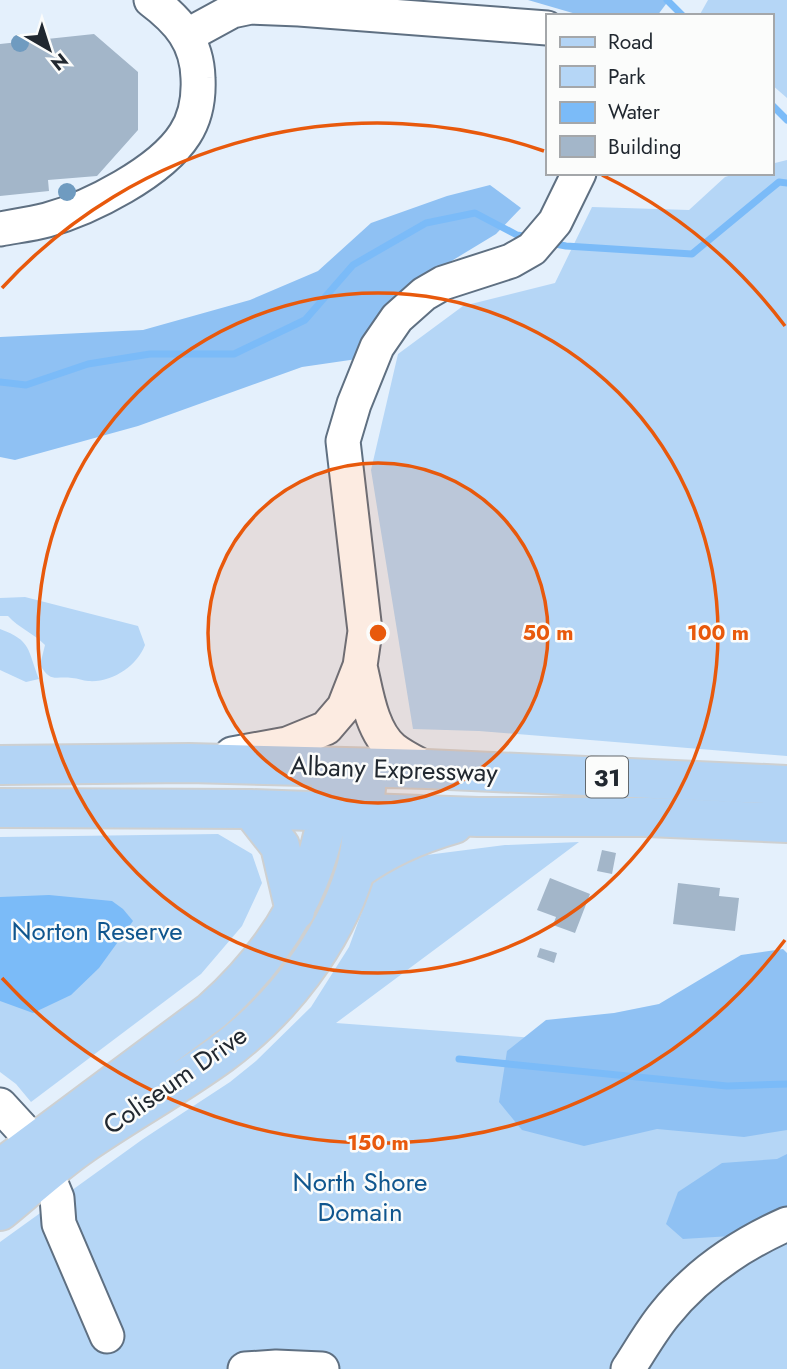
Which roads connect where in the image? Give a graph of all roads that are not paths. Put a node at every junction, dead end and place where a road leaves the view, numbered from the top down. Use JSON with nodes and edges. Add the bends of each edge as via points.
{"nodes":[{"id":1,"x":151,"y":0,"type":"edge"},
{"id":2,"x":546,"y":27,"type":"edge"},
{"id":3,"x":188,"y":35,"type":"junction"},
{"id":4,"x":578,"y":175,"type":"edge"},
{"id":5,"x":0,"y":229,"type":"edge"},
{"id":6,"x":360,"y":666,"type":"junction"},
{"id":7,"x":189,"y":763,"type":"junction"},
{"id":8,"x":0,"y":765,"type":"edge"},
{"id":9,"x":351,"y":767,"type":"junction"},
{"id":10,"x":427,"y":769,"type":"junction"},
{"id":11,"x":787,"y":785,"type":"edge"},
{"id":12,"x":0,"y":808,"type":"edge"},
{"id":13,"x":251,"y":809,"type":"junction"},
{"id":14,"x":346,"y":812,"type":"junction"},
{"id":15,"x":478,"y":817,"type":"junction"},
{"id":16,"x":787,"y":824,"type":"edge"},
{"id":17,"x":356,"y":870,"type":"junction"},
{"id":18,"x":295,"y":911,"type":"junction"},
{"id":19,"x":0,"y":1105,"type":"edge"},
{"id":20,"x":28,"y":1167,"type":"edge"},
{"id":21,"x":0,"y":1211,"type":"edge"},
{"id":22,"x":787,"y":1224,"type":"edge"},
{"id":23,"x":107,"y":1336,"type":"dead end"},
{"id":24,"x":245,"y":1369,"type":"edge"},
{"id":25,"x":322,"y":1369,"type":"edge"},
{"id":26,"x":628,"y":1369,"type":"edge"}],
"edges":[{"from":1,"to":3,"type":"street"},
{"from":2,"to":3,"type":"street","via":[[251,7],[232,11]]},
{"from":3,"to":5,"type":"street","via":[[198,71],[198,102],[190,126],[175,148],[85,206],[47,220]]},
{"from":4,"to":6,"type":"street","via":[[541,240],[511,261],[450,280],[424,294],[397,318],[373,358],[343,441],[365,631]]},
{"from":6,"to":7,"type":"street","via":[[344,707],[326,728],[287,744]]},
{"from":6,"to":10,"type":"street","via":[[372,715],[387,742]]},
{"from":7,"to":8,"type":"main road","name":"Albany Expressway","number":"31"},
{"from":7,"to":9,"type":"main road","name":"Albany Expressway","number":"31"},
{"from":9,"to":10,"type":"main road","name":"Albany Expressway","number":"31"},
{"from":9,"to":14,"type":"main road","name":"Coliseum Drive"},
{"from":10,"to":11,"type":"main road","name":"Albany Expressway","number":"31"},
{"from":12,"to":13,"type":"main road","name":"Albany Expressway","number":"31"},
{"from":13,"to":14,"type":"main road","name":"Albany Expressway","number":"31"},
{"from":13,"to":18,"type":"main road","via":[[280,846]]},
{"from":14,"to":15,"type":"main road","name":"Albany Expressway","number":"31"},
{"from":14,"to":17,"type":"main road","name":"Coliseum Drive"},
{"from":14,"to":18,"type":"main road","name":"Coliseum Drive","via":[[314,866]]},
{"from":15,"to":16,"type":"main road","name":"Albany Expressway","number":"31","via":[[648,817]]},
{"from":15,"to":17,"type":"main road","via":[[379,853]]},
{"from":17,"to":20,"type":"main road","name":"Coliseum Drive","via":[[326,936],[269,1012],[220,1054],[80,1146],[54,1149]]},
{"from":18,"to":20,"type":"main road","name":"Coliseum Drive","via":[[259,965],[212,1012]]},
{"from":19,"to":20,"type":"street"},
{"from":20,"to":21,"type":"main road","name":"Coliseum Drive"},
{"from":20,"to":23,"type":"street","via":[[57,1198],[59,1224]]},
{"from":22,"to":26,"type":"street","via":[[760,1236],[703,1275],[664,1315]]},
{"from":24,"to":25,"type":"street"}]}
